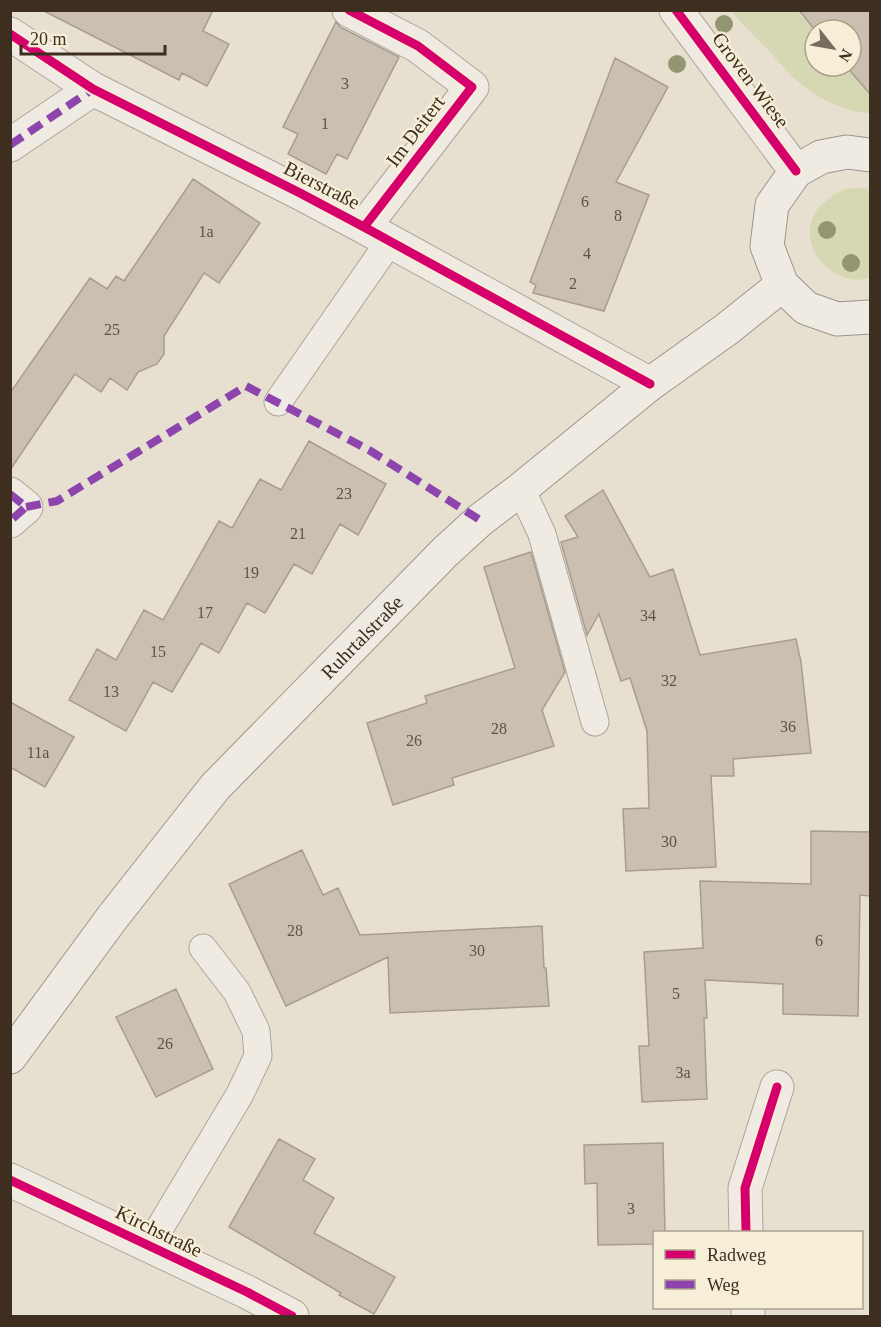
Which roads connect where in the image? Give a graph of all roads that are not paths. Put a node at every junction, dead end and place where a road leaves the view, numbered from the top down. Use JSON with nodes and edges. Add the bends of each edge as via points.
{"nodes":[{"id":1,"x":349,"y":10,"type":"edge"},
{"id":2,"x":676,"y":10,"type":"edge"},
{"id":3,"x":10,"y":34,"type":"edge"},
{"id":4,"x":93,"y":89,"type":"junction"},
{"id":5,"x":10,"y":145,"type":"edge"},
{"id":6,"x":870,"y":155,"type":"edge"},
{"id":7,"x":796,"y":171,"type":"junction"},
{"id":8,"x":377,"y":234,"type":"junction"},
{"id":9,"x":782,"y":285,"type":"junction"},
{"id":10,"x":870,"y":317,"type":"edge"},
{"id":11,"x":650,"y":384,"type":"junction"},
{"id":12,"x":278,"y":402,"type":"dead end"},
{"id":13,"x":521,"y":489,"type":"junction"},
{"id":14,"x":10,"y":494,"type":"edge"},
{"id":15,"x":10,"y":521,"type":"edge"},
{"id":16,"x":595,"y":722,"type":"dead end"},
{"id":17,"x":203,"y":948,"type":"dead end"},
{"id":18,"x":10,"y":1057,"type":"edge"},
{"id":19,"x":777,"y":1087,"type":"dead end"},
{"id":20,"x":10,"y":1180,"type":"edge"},
{"id":21,"x":746,"y":1231,"type":"edge"},
{"id":22,"x":149,"y":1246,"type":"junction"},
{"id":23,"x":292,"y":1317,"type":"edge"}],
"edges":[{"from":1,"to":8,"type":"street","name":"Im Deitert","via":[[418,46],[472,87]]},
{"from":2,"to":7,"type":"street","name":"Groven Wiese"},
{"from":3,"to":4,"type":"street","name":"Bierstraße"},
{"from":4,"to":5,"type":"street"},
{"from":4,"to":8,"type":"street","name":"Bierstraße"},
{"from":6,"to":7,"type":"street","via":[[829,155]]},
{"from":7,"to":9,"type":"street","via":[[772,205],[767,246]]},
{"from":8,"to":11,"type":"street","name":"Bierstraße"},
{"from":8,"to":12,"type":"lane"},
{"from":9,"to":10,"type":"street","via":[[806,308],[816,312],[837,319]]},
{"from":9,"to":11,"type":"street","name":"Ruhrtalstraße"},
{"from":11,"to":13,"type":"street","name":"Ruhrtalstraße"},
{"from":13,"to":16,"type":"lane","via":[[542,534]]},
{"from":13,"to":18,"type":"street","name":"Ruhrtalstraße","via":[[444,552],[215,787]]},
{"from":14,"to":15,"type":"street","via":[[26,507]]},
{"from":17,"to":22,"type":"lane","via":[[237,992],[256,1031],[258,1056],[240,1094]]},
{"from":19,"to":21,"type":"street","via":[[745,1188]]},
{"from":20,"to":22,"type":"street","name":"Kirchstraße"},
{"from":22,"to":23,"type":"street","name":"Kirchstraße"}]}
